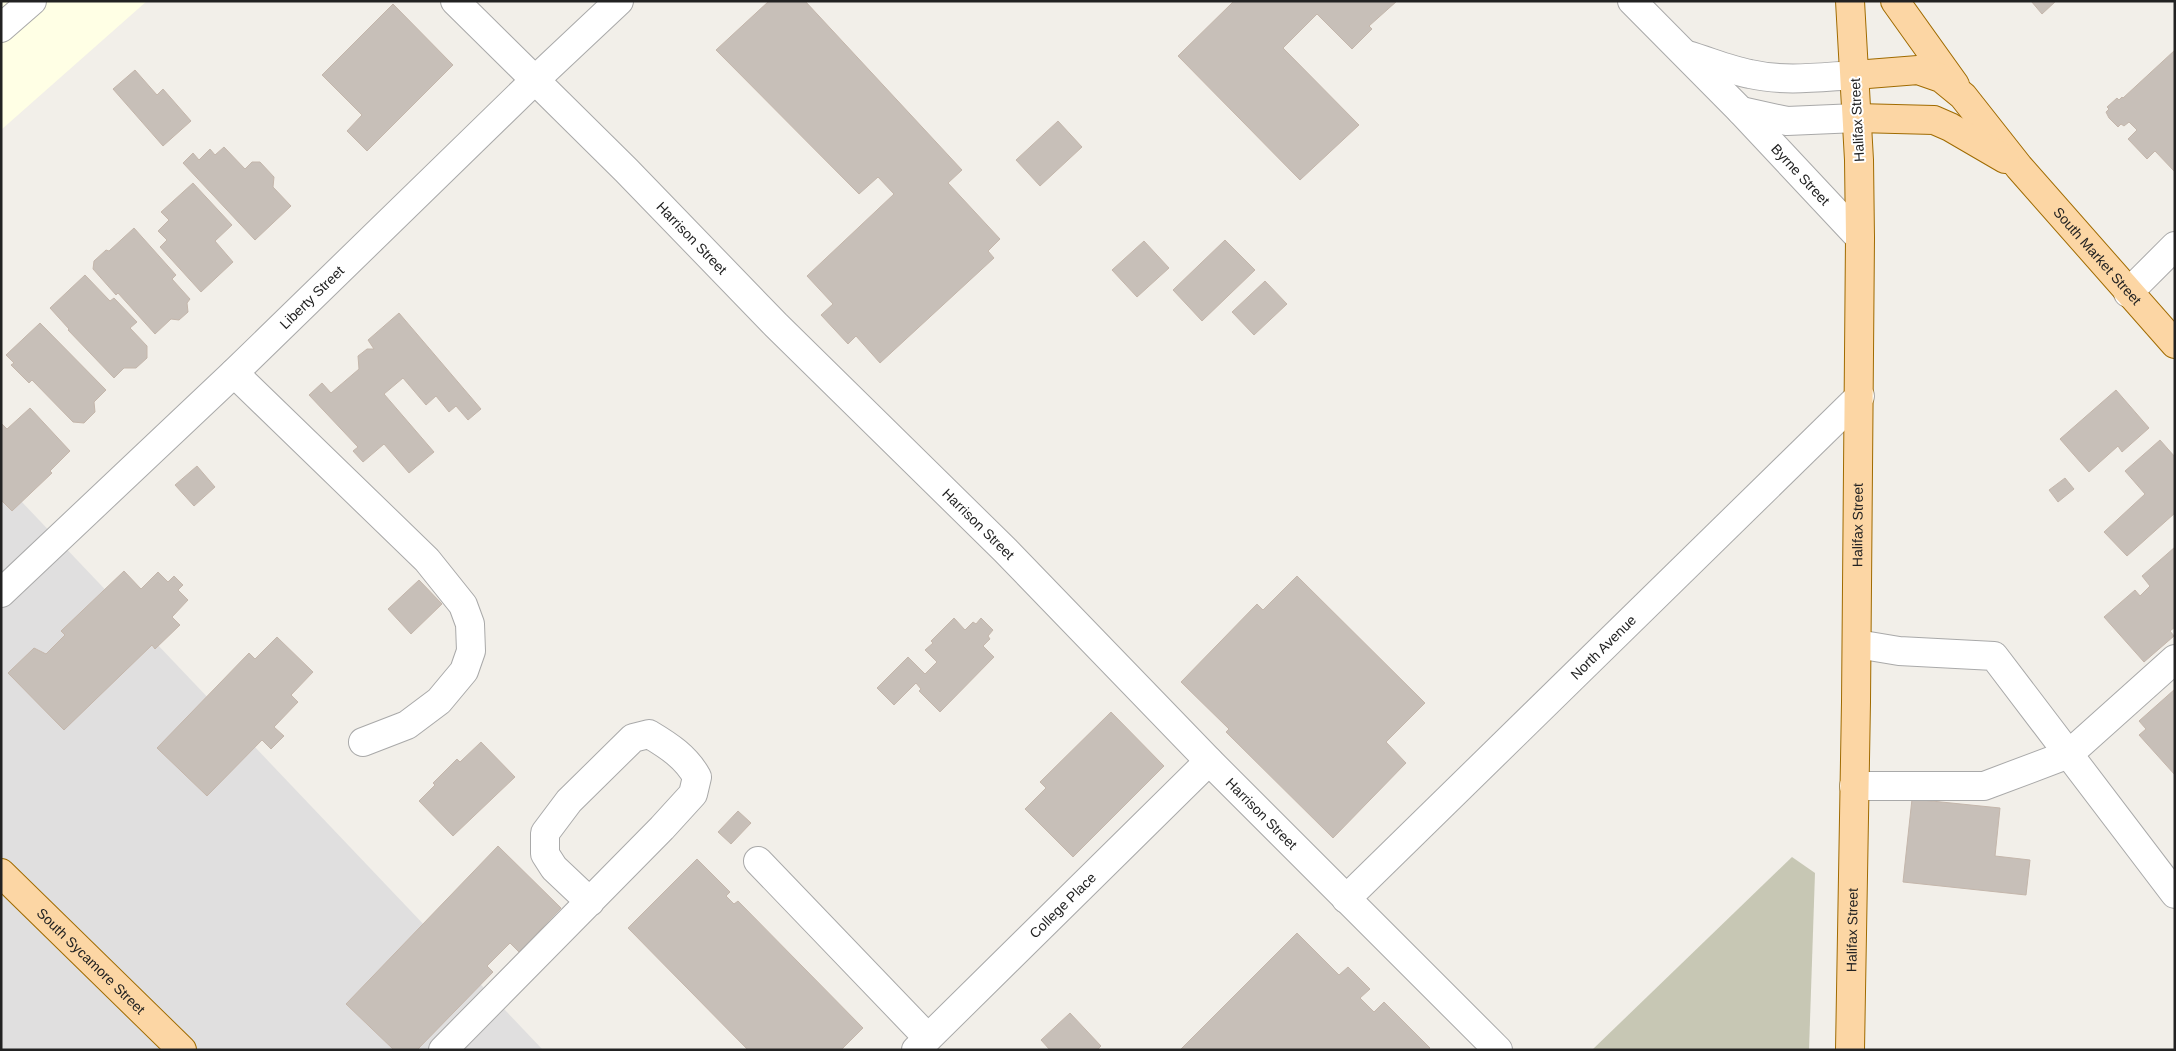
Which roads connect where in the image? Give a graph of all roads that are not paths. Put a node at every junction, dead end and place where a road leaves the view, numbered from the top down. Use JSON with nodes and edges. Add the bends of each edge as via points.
{"nodes":[{"id":1,"x":32,"y":1,"type":"edge"},
{"id":2,"x":455,"y":1,"type":"edge"},
{"id":3,"x":619,"y":1,"type":"edge"},
{"id":4,"x":1632,"y":1,"type":"edge"},
{"id":5,"x":1850,"y":1,"type":"edge"},
{"id":6,"x":1895,"y":1,"type":"edge"},
{"id":7,"x":1,"y":28,"type":"edge"},
{"id":8,"x":1684,"y":54,"type":"junction"},
{"id":9,"x":1855,"y":75,"type":"junction"},
{"id":10,"x":535,"y":80,"type":"junction"},
{"id":11,"x":1963,"y":96,"type":"junction"},
{"id":12,"x":1741,"y":111,"type":"junction"},
{"id":13,"x":1857,"y":118,"type":"junction"},
{"id":14,"x":2019,"y":167,"type":"junction"},
{"id":15,"x":1860,"y":238,"type":"junction"},
{"id":16,"x":2175,"y":246,"type":"edge"},
{"id":17,"x":2128,"y":293,"type":"junction"},
{"id":18,"x":2175,"y":344,"type":"edge"},
{"id":19,"x":234,"y":373,"type":"junction"},
{"id":20,"x":1860,"y":396,"type":"junction"},
{"id":21,"x":1,"y":593,"type":"edge"},
{"id":22,"x":1857,"y":644,"type":"junction"},
{"id":23,"x":2175,"y":659,"type":"edge"},
{"id":24,"x":363,"y":742,"type":"dead end"},
{"id":25,"x":2069,"y":754,"type":"junction"},
{"id":26,"x":1209,"y":761,"type":"junction"},
{"id":27,"x":1854,"y":786,"type":"junction"},
{"id":28,"x":758,"y":861,"type":"dead end"},
{"id":29,"x":1,"y":873,"type":"edge"},
{"id":30,"x":2175,"y":894,"type":"edge"},
{"id":31,"x":1346,"y":899,"type":"junction"},
{"id":32,"x":590,"y":902,"type":"junction"},
{"id":33,"x":922,"y":1044,"type":"edge"},
{"id":34,"x":182,"y":1050,"type":"edge"},
{"id":35,"x":443,"y":1050,"type":"edge"},
{"id":36,"x":1498,"y":1050,"type":"edge"},
{"id":37,"x":1850,"y":1050,"type":"edge"}],
"edges":[{"from":1,"to":7,"type":"street"},
{"from":2,"to":10,"type":"street","name":"Harrison Street"},
{"from":3,"to":10,"type":"street","name":"Liberty Street"},
{"from":4,"to":8,"type":"street","name":"Byrne Street"},
{"from":5,"to":9,"type":"main road","name":"Halifax Street"},
{"from":6,"to":11,"type":"main road"},
{"from":8,"to":9,"type":"street","name":"Byrne Street","via":[[1759,76],[1798,79]]},
{"from":8,"to":12,"type":"street","name":"Byrne Street"},
{"from":9,"to":11,"type":"main road","name":"South Market Street","via":[[1918,70],[1941,78]]},
{"from":9,"to":13,"type":"main road","name":"Halifax Street"},
{"from":10,"to":19,"type":"street","name":"Liberty Street"},
{"from":10,"to":26,"type":"street","name":"Harrison Street","via":[[776,325],[1005,550]]},
{"from":11,"to":14,"type":"main road","name":"South Market Street"},
{"from":12,"to":13,"type":"street","via":[[1787,121]]},
{"from":12,"to":15,"type":"street","name":"Byrne Street"},
{"from":13,"to":14,"type":"main road","name":"South Market Street","via":[[1934,120]]},
{"from":13,"to":15,"type":"main road","name":"Halifax Street"},
{"from":14,"to":17,"type":"main road","name":"South Market Street"},
{"from":15,"to":20,"type":"main road","name":"Halifax Street"},
{"from":16,"to":17,"type":"street"},
{"from":17,"to":18,"type":"main road","name":"South Market Street"},
{"from":19,"to":21,"type":"street","name":"Liberty Street"},
{"from":19,"to":24,"type":"street","via":[[427,560],[463,604],[470,624],[471,651],[464,671],[439,701],[407,725]]},
{"from":20,"to":22,"type":"main road","name":"Halifax Street"},
{"from":20,"to":31,"type":"street","name":"North Avenue"},
{"from":22,"to":25,"type":"street","via":[[1899,651],[1994,656]]},
{"from":22,"to":27,"type":"main road","name":"Halifax Street"},
{"from":23,"to":25,"type":"street"},
{"from":25,"to":27,"type":"street","via":[[1984,786]]},
{"from":25,"to":30,"type":"street"},
{"from":26,"to":31,"type":"street","name":"Harrison Street"},
{"from":26,"to":33,"type":"street","name":"College Place"},
{"from":27,"to":37,"type":"main road","name":"Halifax Street"},
{"from":28,"to":33,"type":"street"},
{"from":29,"to":34,"type":"main road","name":"South Sycamore Street"},
{"from":31,"to":36,"type":"street","name":"Harrison Street"},
{"from":32,"to":32,"type":"street","via":[[554,868],[545,854],[545,832],[569,802],[633,738],[649,734],[672,747],[692,768],[697,777],[693,794]]},
{"from":32,"to":35,"type":"street"}]}
